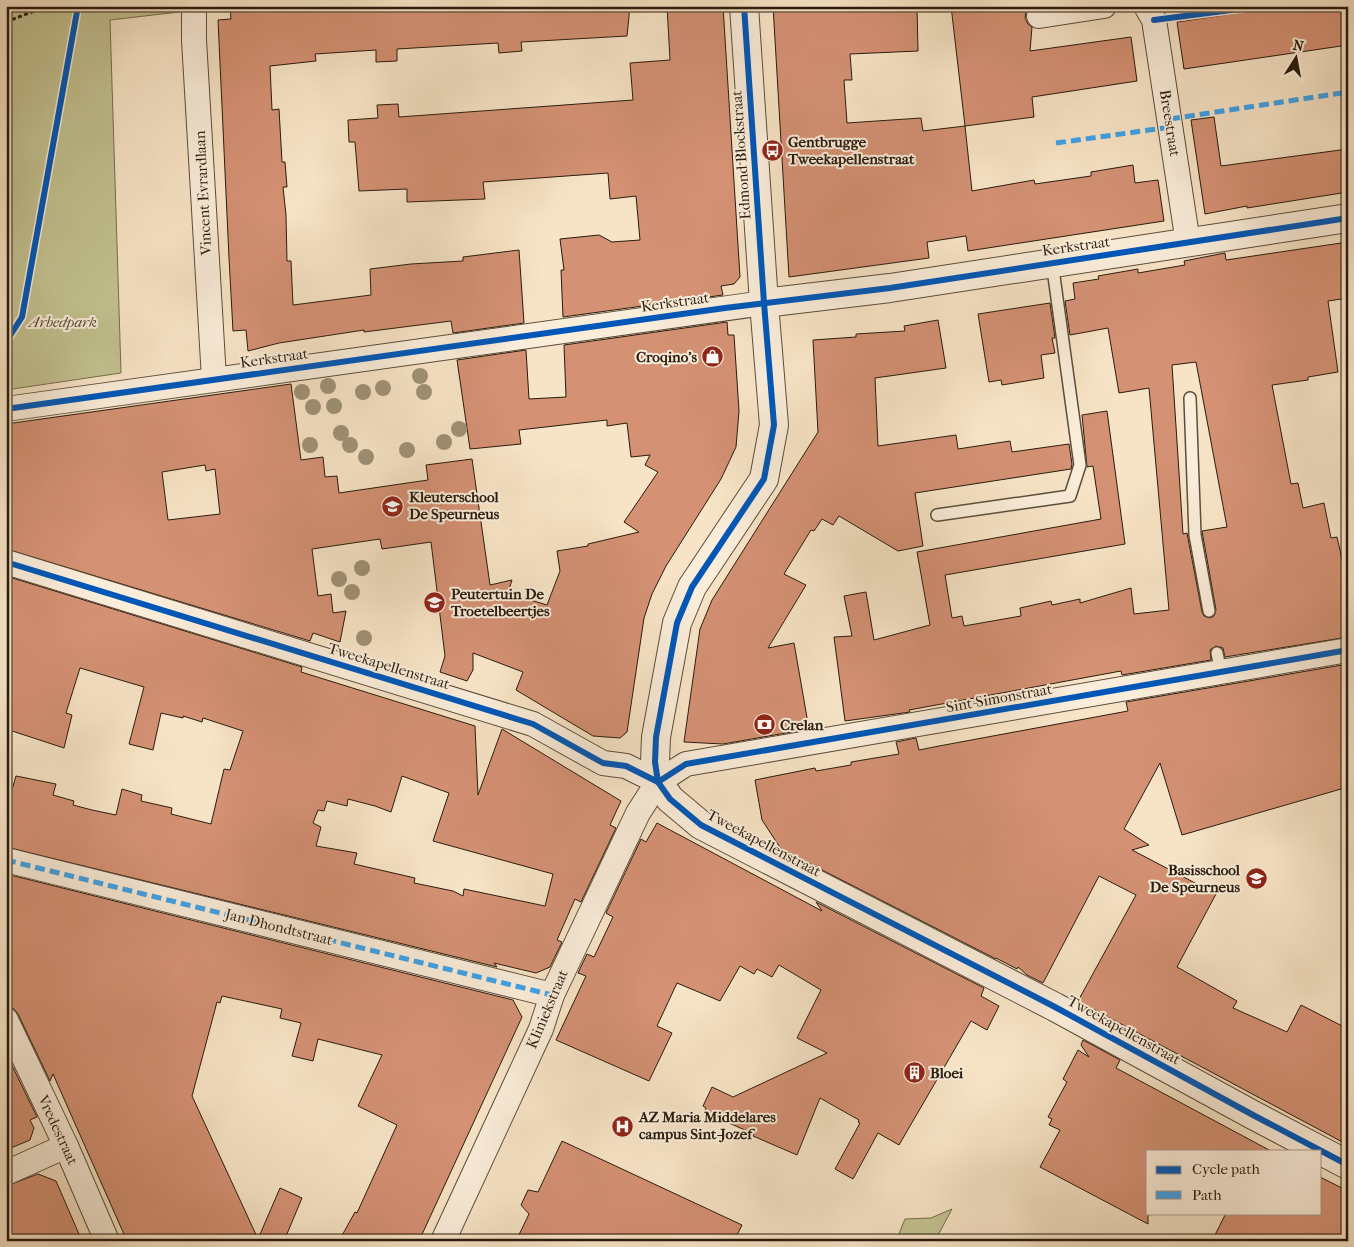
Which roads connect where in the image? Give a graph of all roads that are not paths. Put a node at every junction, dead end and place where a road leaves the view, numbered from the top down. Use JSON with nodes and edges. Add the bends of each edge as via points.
{"nodes":[{"id":1,"x":194,"y":6,"type":"edge"},
{"id":2,"x":744,"y":6,"type":"edge"},
{"id":3,"x":1104,"y":6,"type":"edge"},
{"id":4,"x":1146,"y":6,"type":"edge"},
{"id":5,"x":1039,"y":16,"type":"dead end"},
{"id":6,"x":1348,"y":218,"type":"edge"},
{"id":7,"x":1188,"y":242,"type":"junction"},
{"id":8,"x":1052,"y":262,"type":"junction"},
{"id":9,"x":764,"y":303,"type":"junction"},
{"id":10,"x":214,"y":379,"type":"junction"},
{"id":11,"x":1190,"y":398,"type":"dead end"},
{"id":12,"x":6,"y":409,"type":"edge"},
{"id":13,"x":936,"y":515,"type":"dead end"},
{"id":14,"x":6,"y":562,"type":"edge"},
{"id":15,"x":1209,"y":611,"type":"dead end"},
{"id":16,"x":1348,"y":650,"type":"edge"},
{"id":17,"x":658,"y":782,"type":"junction"},
{"id":18,"x":6,"y":860,"type":"edge"},
{"id":19,"x":552,"y":995,"type":"junction"},
{"id":20,"x":6,"y":1020,"type":"edge"},
{"id":21,"x":66,"y":1146,"type":"junction"},
{"id":22,"x":1321,"y":1150,"type":"edge"},
{"id":23,"x":1322,"y":1151,"type":"edge"},
{"id":24,"x":1348,"y":1164,"type":"edge"},
{"id":25,"x":6,"y":1173,"type":"edge"},
{"id":26,"x":107,"y":1241,"type":"edge"},
{"id":27,"x":443,"y":1241,"type":"edge"}],
"edges":[{"from":1,"to":10,"type":"street","name":"Vincent Evrardlaan"},
{"from":2,"to":9,"type":"street","name":"Edmond Blockstraat"},
{"from":3,"to":5,"type":"street"},
{"from":4,"to":7,"type":"street","name":"Breestraat","via":[[1154,20]]},
{"from":6,"to":7,"type":"street","name":"Kerkstraat"},
{"from":7,"to":8,"type":"street","name":"Kerkstraat"},
{"from":8,"to":9,"type":"street","name":"Kerkstraat","via":[[890,288]]},
{"from":8,"to":13,"type":"lane","via":[[1080,465],[1070,496]]},
{"from":9,"to":10,"type":"street","name":"Kerkstraat"},
{"from":9,"to":17,"type":"street","name":"Edmond Blockstraat","via":[[774,425],[764,479],[692,587],[677,624],[656,737]]},
{"from":10,"to":12,"type":"street","name":"Kerkstraat"},
{"from":11,"to":15,"type":"lane","via":[[1195,535]]},
{"from":14,"to":17,"type":"street","name":"Tweekapellenstraat","via":[[533,724],[603,763],[626,766]]},
{"from":16,"to":17,"type":"street","name":"Sint-Simonstraat","via":[[1219,663],[686,764]]},
{"from":17,"to":19,"type":"street","name":"Kliniekstraat","via":[[638,813]]},
{"from":17,"to":22,"type":"street","name":"Tweekapellenstraat","via":[[670,799],[701,825],[1055,1007]]},
{"from":18,"to":19,"type":"street","name":"Jan Dhondtstraat"},
{"from":19,"to":27,"type":"street","name":"Kliniekstraat","via":[[541,1029]]},
{"from":20,"to":21,"type":"street","name":"Vredestraat"},
{"from":21,"to":25,"type":"street"},
{"from":21,"to":26,"type":"street","name":"Vredestraat"},
{"from":23,"to":24,"type":"street","name":"Tweekapellenstraat"}]}
